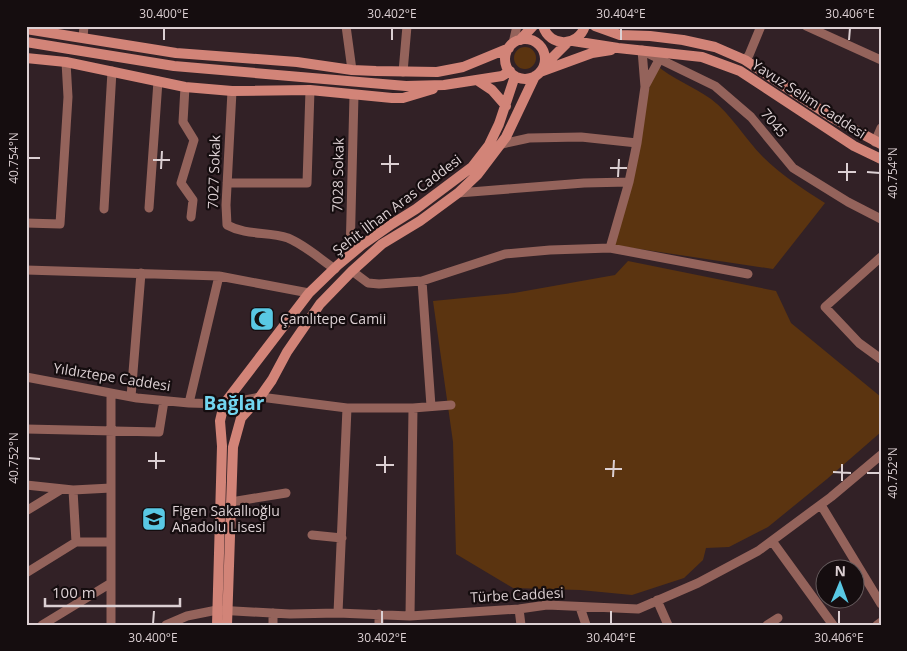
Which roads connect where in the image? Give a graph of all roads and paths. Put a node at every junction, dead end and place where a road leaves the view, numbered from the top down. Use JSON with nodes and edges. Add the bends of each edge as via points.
{"nodes":[{"id":1,"x":84,"y":26,"type":"edge"},
{"id":2,"x":346,"y":26,"type":"edge"},
{"id":3,"x":407,"y":26,"type":"edge"},
{"id":4,"x":517,"y":26,"type":"edge"},
{"id":5,"x":533,"y":26,"type":"edge"},
{"id":6,"x":543,"y":26,"type":"edge"},
{"id":7,"x":585,"y":26,"type":"edge"},
{"id":8,"x":595,"y":26,"type":"edge"},
{"id":9,"x":760,"y":26,"type":"edge"},
{"id":10,"x":806,"y":26,"type":"edge"},
{"id":11,"x":26,"y":29,"type":"edge"},
{"id":12,"x":819,"y":29,"type":"edge"},
{"id":13,"x":82,"y":38,"type":"junction"},
{"id":14,"x":26,"y":42,"type":"edge"},
{"id":15,"x":570,"y":42,"type":"junction"},
{"id":16,"x":514,"y":43,"type":"junction"},
{"id":17,"x":38,"y":44,"type":"junction"},
{"id":18,"x":618,"y":48,"type":"junction"},
{"id":19,"x":642,"y":50,"type":"junction"},
{"id":20,"x":31,"y":58,"type":"edge"},
{"id":21,"x":659,"y":60,"type":"junction"},
{"id":22,"x":745,"y":60,"type":"junction"},
{"id":23,"x":881,"y":60,"type":"edge"},
{"id":24,"x":66,"y":62,"type":"junction"},
{"id":25,"x":352,"y":70,"type":"junction"},
{"id":26,"x":112,"y":71,"type":"junction"},
{"id":27,"x":540,"y":71,"type":"junction"},
{"id":28,"x":403,"y":72,"type":"junction"},
{"id":29,"x":513,"y":74,"type":"junction"},
{"id":30,"x":477,"y":80,"type":"junction"},
{"id":31,"x":158,"y":81,"type":"junction"},
{"id":32,"x":444,"y":85,"type":"junction"},
{"id":33,"x":645,"y":86,"type":"junction"},
{"id":34,"x":185,"y":87,"type":"junction"},
{"id":35,"x":310,"y":90,"type":"junction"},
{"id":36,"x":232,"y":91,"type":"junction"},
{"id":37,"x":354,"y":95,"type":"junction"},
{"id":38,"x":506,"y":106,"type":"junction"},
{"id":39,"x":881,"y":128,"type":"edge"},
{"id":40,"x":637,"y":143,"type":"junction"},
{"id":41,"x":878,"y":143,"type":"edge"},
{"id":42,"x":502,"y":144,"type":"junction"},
{"id":43,"x":881,"y":159,"type":"edge"},
{"id":44,"x":629,"y":182,"type":"junction"},
{"id":45,"x":226,"y":183,"type":"junction"},
{"id":46,"x":458,"y":193,"type":"junction"},
{"id":47,"x":149,"y":208,"type":"dead end"},
{"id":48,"x":104,"y":209,"type":"dead end"},
{"id":49,"x":191,"y":217,"type":"dead end"},
{"id":50,"x":881,"y":219,"type":"edge"},
{"id":51,"x":26,"y":223,"type":"edge"},
{"id":52,"x":610,"y":248,"type":"junction"},
{"id":53,"x":350,"y":255,"type":"junction"},
{"id":54,"x":881,"y":257,"type":"edge"},
{"id":55,"x":334,"y":268,"type":"junction"},
{"id":56,"x":26,"y":270,"type":"edge"},
{"id":57,"x":352,"y":271,"type":"junction"},
{"id":58,"x":141,"y":273,"type":"junction"},
{"id":59,"x":748,"y":274,"type":"dead end"},
{"id":60,"x":219,"y":276,"type":"junction"},
{"id":61,"x":422,"y":281,"type":"junction"},
{"id":62,"x":309,"y":293,"type":"junction"},
{"id":63,"x":881,"y":359,"type":"edge"},
{"id":64,"x":26,"y":377,"type":"edge"},
{"id":65,"x":111,"y":393,"type":"junction"},
{"id":66,"x":130,"y":397,"type":"junction"},
{"id":67,"x":260,"y":397,"type":"junction"},
{"id":68,"x":164,"y":401,"type":"junction"},
{"id":69,"x":189,"y":403,"type":"junction"},
{"id":70,"x":224,"y":404,"type":"junction"},
{"id":71,"x":451,"y":404,"type":"dead end"},
{"id":72,"x":430,"y":406,"type":"junction"},
{"id":73,"x":347,"y":408,"type":"junction"},
{"id":74,"x":413,"y":408,"type":"junction"},
{"id":75,"x":26,"y":429,"type":"edge"},
{"id":76,"x":111,"y":431,"type":"junction"},
{"id":77,"x":881,"y":455,"type":"edge"},
{"id":78,"x":26,"y":485,"type":"edge"},
{"id":79,"x":111,"y":488,"type":"junction"},
{"id":80,"x":62,"y":489,"type":"junction"},
{"id":81,"x":73,"y":490,"type":"junction"},
{"id":82,"x":286,"y":493,"type":"dead end"},
{"id":83,"x":231,"y":502,"type":"junction"},
{"id":84,"x":820,"y":505,"type":"junction"},
{"id":85,"x":26,"y":511,"type":"edge"},
{"id":86,"x":312,"y":535,"type":"dead end"},
{"id":87,"x":342,"y":538,"type":"junction"},
{"id":88,"x":772,"y":541,"type":"junction"},
{"id":89,"x":76,"y":542,"type":"junction"},
{"id":90,"x":111,"y":542,"type":"junction"},
{"id":91,"x":26,"y":572,"type":"edge"},
{"id":92,"x":111,"y":583,"type":"junction"},
{"id":93,"x":657,"y":600,"type":"junction"},
{"id":94,"x":881,"y":604,"type":"edge"},
{"id":95,"x":580,"y":606,"type":"junction"},
{"id":96,"x":519,"y":609,"type":"junction"},
{"id":97,"x":222,"y":610,"type":"junction"},
{"id":98,"x":273,"y":613,"type":"junction"},
{"id":99,"x":338,"y":613,"type":"junction"},
{"id":100,"x":379,"y":614,"type":"junction"},
{"id":101,"x":410,"y":616,"type":"junction"},
{"id":102,"x":778,"y":618,"type":"dead end"},
{"id":103,"x":881,"y":622,"type":"edge"},
{"id":104,"x":42,"y":625,"type":"edge"},
{"id":105,"x":111,"y":625,"type":"edge"},
{"id":106,"x":166,"y":625,"type":"edge"},
{"id":107,"x":216,"y":625,"type":"edge"},
{"id":108,"x":227,"y":625,"type":"edge"},
{"id":109,"x":273,"y":625,"type":"edge"},
{"id":110,"x":379,"y":625,"type":"edge"},
{"id":111,"x":521,"y":625,"type":"edge"},
{"id":112,"x":586,"y":625,"type":"edge"},
{"id":113,"x":668,"y":625,"type":"edge"},
{"id":114,"x":767,"y":625,"type":"edge"},
{"id":115,"x":833,"y":625,"type":"edge"},
{"id":116,"x":878,"y":625,"type":"edge"}],
"edges":[{"from":1,"to":13,"type":"street"},
{"from":2,"to":25,"type":"street"},
{"from":3,"to":28,"type":"street"},
{"from":4,"to":16,"type":"street"},
{"from":5,"to":16,"type":"main road"},
{"from":6,"to":15,"type":"main road","name":"Yavuz Selim Caddesi","via":[[553,40]]},
{"from":7,"to":15,"type":"main road","name":"Şehit İlhan Aras Caddesi","via":[[582,33]]},
{"from":8,"to":22,"type":"main road","name":"Yavuz Selim Caddesi","via":[[620,36],[650,36],[715,47]]},
{"from":9,"to":22,"type":"street"},
{"from":10,"to":12,"type":"street"},
{"from":11,"to":13,"type":"main road"},
{"from":12,"to":23,"type":"street"},
{"from":13,"to":25,"type":"main road","via":[[176,53],[297,62]]},
{"from":14,"to":17,"type":"main road"},
{"from":15,"to":18,"type":"main road","name":"Yavuz Selim Caddesi"},
{"from":15,"to":27,"type":"main road","name":"Şehit İlhan Aras Caddesi"},
{"from":16,"to":27,"type":"main road","via":[[532,40],[542,48],[545,54]]},
{"from":16,"to":28,"type":"main road","via":[[463,67],[437,72]]},
{"from":16,"to":29,"type":"main road","via":[[506,60]]},
{"from":17,"to":20,"type":"main road"},
{"from":17,"to":32,"type":"main road","via":[[174,66],[397,85]]},
{"from":18,"to":19,"type":"main road","name":"Yavuz Selim Caddesi"},
{"from":18,"to":27,"type":"main road","via":[[592,53]]},
{"from":19,"to":21,"type":"street","name":"7045"},
{"from":19,"to":33,"type":"street"},
{"from":19,"to":43,"type":"main road","name":"Yavuz Selim Caddesi","via":[[702,57],[740,71],[854,146]]},
{"from":20,"to":24,"type":"main road"},
{"from":21,"to":33,"type":"street"},
{"from":21,"to":50,"type":"street","name":"7045","via":[[715,86],[751,117],[793,168]]},
{"from":22,"to":41,"type":"main road","name":"Yavuz Selim Caddesi"},
{"from":24,"to":26,"type":"main road"},
{"from":24,"to":51,"type":"street","via":[[68,97],[60,224]]},
{"from":25,"to":28,"type":"main road"},
{"from":26,"to":31,"type":"main road"},
{"from":26,"to":48,"type":"street"},
{"from":27,"to":29,"type":"main road","via":[[522,78]]},
{"from":27,"to":42,"type":"main road","name":"Şehit İlhan Aras Caddesi"},
{"from":29,"to":30,"type":"main road"},
{"from":29,"to":38,"type":"main road","name":"Şehit İlhan Aras Caddesi"},
{"from":30,"to":32,"type":"main road"},
{"from":30,"to":38,"type":"main road","via":[[492,90]]},
{"from":31,"to":34,"type":"main road"},
{"from":31,"to":47,"type":"street"},
{"from":32,"to":37,"type":"main road","via":[[403,98]]},
{"from":33,"to":40,"type":"street"},
{"from":34,"to":36,"type":"main road"},
{"from":34,"to":49,"type":"street","via":[[183,122],[194,140],[181,183],[193,200]]},
{"from":35,"to":36,"type":"main road"},
{"from":35,"to":37,"type":"main road"},
{"from":35,"to":45,"type":"street","via":[[307,183]]},
{"from":36,"to":45,"type":"street","name":"7027 Sokak"},
{"from":37,"to":53,"type":"street","name":"7028 Sokak"},
{"from":38,"to":53,"type":"main road","name":"Şehit İlhan Aras Caddesi","via":[[489,144],[472,167]]},
{"from":39,"to":41,"type":"street"},
{"from":40,"to":42,"type":"street","via":[[581,137],[528,138]]},
{"from":40,"to":44,"type":"street"},
{"from":42,"to":46,"type":"main road","name":"Şehit İlhan Aras Caddesi"},
{"from":44,"to":46,"type":"street"},
{"from":44,"to":52,"type":"street"},
{"from":45,"to":55,"type":"street","name":"7027 Sokak","via":[[227,225],[238,231],[288,238]]},
{"from":46,"to":57,"type":"main road","name":"Şehit İlhan Aras Caddesi","via":[[382,244]]},
{"from":52,"to":59,"type":"street"},
{"from":52,"to":61,"type":"street","via":[[505,254]]},
{"from":53,"to":55,"type":"main road","name":"Şehit İlhan Aras Caddesi"},
{"from":54,"to":63,"type":"street","via":[[825,307],[859,343]]},
{"from":55,"to":62,"type":"main road","name":"Şehit İlhan Aras Caddesi"},
{"from":56,"to":58,"type":"street"},
{"from":57,"to":61,"type":"street","via":[[368,283]]},
{"from":57,"to":67,"type":"main road","name":"Şehit İlhan Aras Caddesi","via":[[320,304]]},
{"from":58,"to":60,"type":"street"},
{"from":58,"to":66,"type":"street"},
{"from":60,"to":62,"type":"street"},
{"from":60,"to":69,"type":"street"},
{"from":61,"to":72,"type":"street"},
{"from":62,"to":70,"type":"main road","name":"Şehit İlhan Aras Caddesi"},
{"from":64,"to":65,"type":"street","name":"Yıldıztepe Caddesi"},
{"from":65,"to":66,"type":"street","name":"Yıldıztepe Caddesi"},
{"from":65,"to":76,"type":"street"},
{"from":66,"to":68,"type":"street","name":"Yıldıztepe Caddesi"},
{"from":67,"to":70,"type":"street","name":"Yıldıztepe Caddesi"},
{"from":67,"to":73,"type":"street","name":"Yıldıztepe Caddesi"},
{"from":67,"to":83,"type":"main road","name":"Şehit İlhan Aras Caddesi","via":[[241,418],[233,447]]},
{"from":68,"to":69,"type":"street","name":"Yıldıztepe Caddesi"},
{"from":68,"to":76,"type":"street","via":[[159,432]]},
{"from":69,"to":70,"type":"street","name":"Yıldıztepe Caddesi"},
{"from":70,"to":97,"type":"main road","name":"Şehit İlhan Aras Caddesi","via":[[220,421]]},
{"from":71,"to":72,"type":"street","name":"Yıldıztepe Caddesi"},
{"from":72,"to":74,"type":"street","name":"Yıldıztepe Caddesi"},
{"from":73,"to":74,"type":"street","name":"Yıldıztepe Caddesi"},
{"from":73,"to":87,"type":"street"},
{"from":74,"to":101,"type":"street"},
{"from":75,"to":76,"type":"street"},
{"from":76,"to":79,"type":"street"},
{"from":77,"to":84,"type":"street","name":"Türbe Caddesi"},
{"from":78,"to":80,"type":"street"},
{"from":79,"to":81,"type":"street"},
{"from":79,"to":90,"type":"street"},
{"from":80,"to":81,"type":"street"},
{"from":80,"to":85,"type":"street"},
{"from":81,"to":89,"type":"street"},
{"from":82,"to":83,"type":"street"},
{"from":83,"to":97,"type":"main road","name":"Şehit İlhan Aras Caddesi"},
{"from":84,"to":88,"type":"street","name":"Türbe Caddesi"},
{"from":84,"to":94,"type":"street"},
{"from":86,"to":87,"type":"street"},
{"from":87,"to":99,"type":"street"},
{"from":88,"to":93,"type":"street","name":"Türbe Caddesi","via":[[698,583]]},
{"from":88,"to":115,"type":"street"},
{"from":89,"to":90,"type":"street"},
{"from":89,"to":91,"type":"street"},
{"from":90,"to":92,"type":"street"},
{"from":92,"to":104,"type":"street"},
{"from":92,"to":105,"type":"street"},
{"from":93,"to":95,"type":"street","name":"Türbe Caddesi","via":[[638,609]]},
{"from":93,"to":113,"type":"street"},
{"from":95,"to":96,"type":"street","name":"Türbe Caddesi","via":[[547,605]]},
{"from":95,"to":112,"type":"street"},
{"from":96,"to":101,"type":"street","name":"Türbe Caddesi"},
{"from":96,"to":111,"type":"street"},
{"from":97,"to":98,"type":"street","name":"Türbe Caddesi"},
{"from":97,"to":106,"type":"street","name":"Türbe Caddesi","via":[[187,616]]},
{"from":97,"to":107,"type":"main road","name":"Şehit İlhan Aras Caddesi"},
{"from":97,"to":108,"type":"main road","name":"Şehit İlhan Aras Caddesi"},
{"from":98,"to":99,"type":"street","name":"Türbe Caddesi"},
{"from":98,"to":109,"type":"street"},
{"from":99,"to":100,"type":"street","name":"Türbe Caddesi"},
{"from":100,"to":101,"type":"street","name":"Türbe Caddesi"},
{"from":100,"to":110,"type":"street"},
{"from":102,"to":114,"type":"street"},
{"from":103,"to":116,"type":"street"}]}
